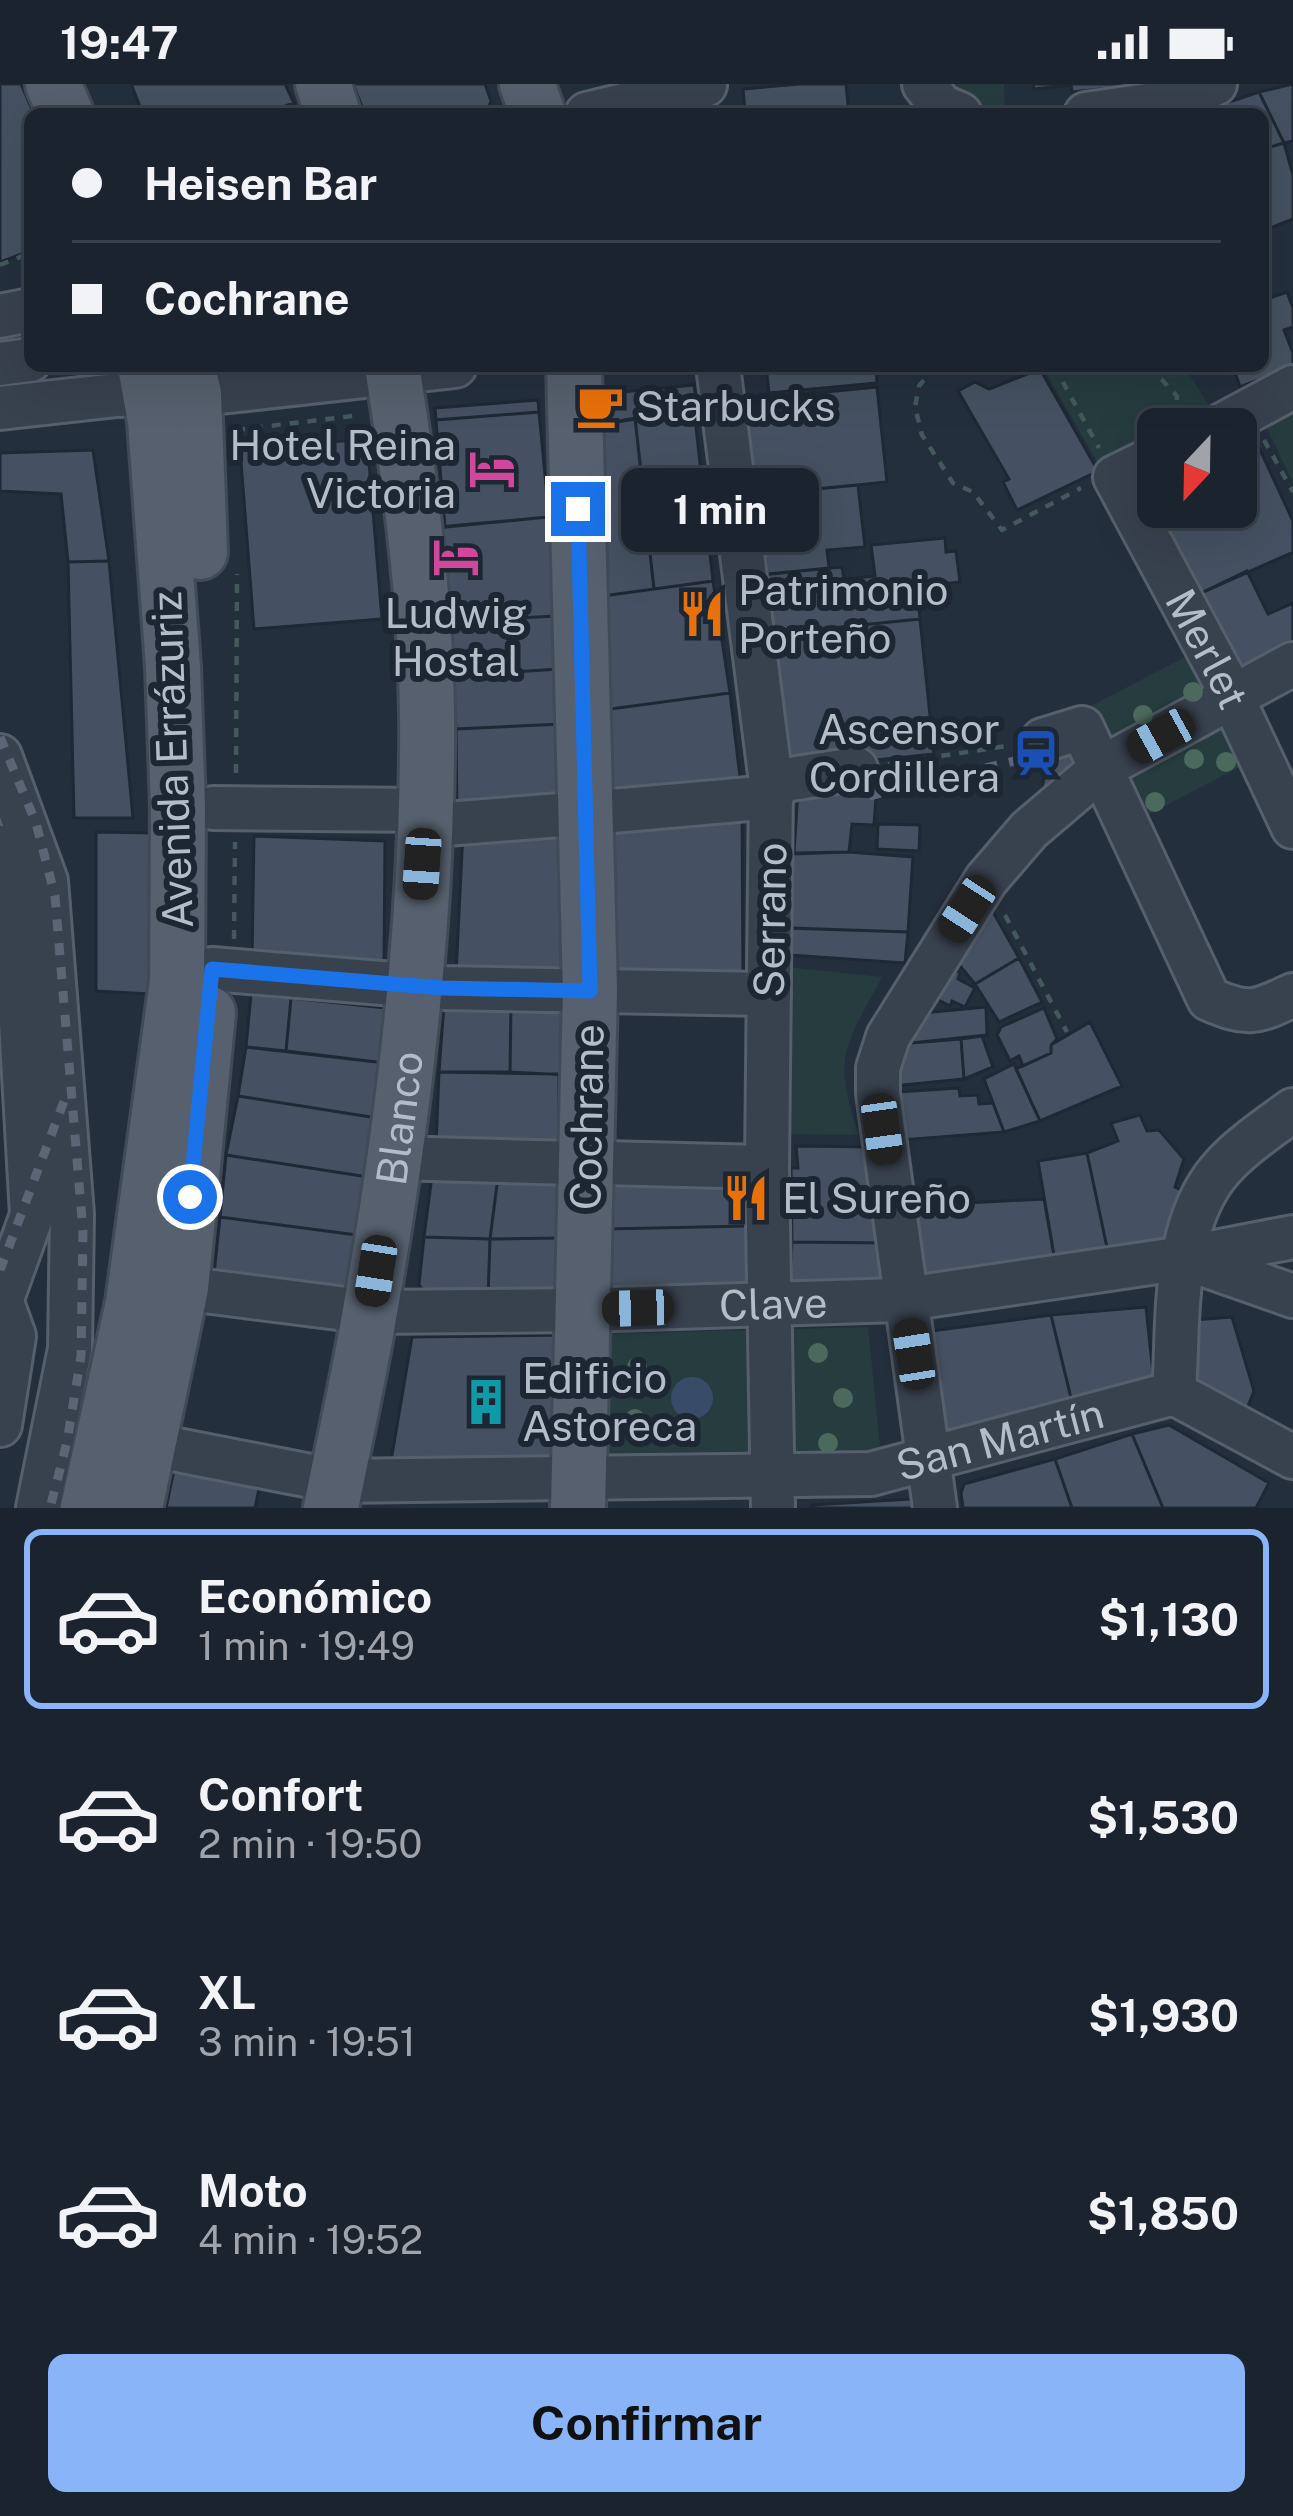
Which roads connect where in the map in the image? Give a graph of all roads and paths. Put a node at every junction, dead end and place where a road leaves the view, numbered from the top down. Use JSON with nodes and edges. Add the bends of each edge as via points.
{"nodes":[{"id":1,"x":924,"y":84,"type":"edge"},
{"id":2,"x":1215,"y":84,"type":"edge"},
{"id":3,"x":705,"y":85,"type":"edge"},
{"id":4,"x":611,"y":108,"type":"edge"},
{"id":5,"x":946,"y":108,"type":"edge"},
{"id":6,"x":1127,"y":108,"type":"edge"},
{"id":7,"x":58,"y":372,"type":"edge"},
{"id":8,"x":431,"y":372,"type":"edge"},
{"id":9,"x":574,"y":372,"type":"edge"},
{"id":10,"x":719,"y":372,"type":"edge"},
{"id":11,"x":930,"y":372,"type":"edge"},
{"id":12,"x":1057,"y":372,"type":"edge"},
{"id":13,"x":1155,"y":372,"type":"edge"},
{"id":14,"x":384,"y":384,"type":"edge"},
{"id":15,"x":1293,"y":387,"type":"edge"},
{"id":16,"x":179,"y":391,"type":"edge"},
{"id":17,"x":92,"y":398,"type":"junction"},
{"id":18,"x":0,"y":408,"type":"edge"},
{"id":19,"x":1176,"y":408,"type":"edge"},
{"id":20,"x":1252,"y":408,"type":"edge"},
{"id":21,"x":1137,"y":449,"type":"edge"},
{"id":22,"x":1257,"y":450,"type":"edge"},
{"id":23,"x":1112,"y":460,"type":"junction"},
{"id":24,"x":1293,"y":492,"type":"edge"},
{"id":25,"x":237,"y":570,"type":"dead end"},
{"id":26,"x":1293,"y":664,"type":"edge"},
{"id":27,"x":1232,"y":696,"type":"junction"},
{"id":28,"x":1043,"y":740,"type":"joint"},
{"id":29,"x":0,"y":756,"type":"edge"},
{"id":30,"x":1102,"y":767,"type":"junction"},
{"id":31,"x":856,"y":769,"type":"joint"},
{"id":32,"x":771,"y":790,"type":"junction"},
{"id":33,"x":228,"y":814,"type":"junction"},
{"id":34,"x":436,"y":817,"type":"junction"},
{"id":35,"x":1293,"y":826,"type":"edge"},
{"id":36,"x":0,"y":848,"type":"edge"},
{"id":37,"x":1002,"y":910,"type":"dead end"},
{"id":38,"x":223,"y":964,"type":"junction"},
{"id":39,"x":414,"y":985,"type":"junction"},
{"id":40,"x":590,"y":991,"type":"junction"},
{"id":41,"x":769,"y":994,"type":"junction"},
{"id":42,"x":1293,"y":995,"type":"edge"},
{"id":43,"x":1067,"y":1032,"type":"dead end"},
{"id":44,"x":1293,"y":1109,"type":"edge"},
{"id":45,"x":395,"y":1158,"type":"junction"},
{"id":46,"x":767,"y":1167,"type":"junction"},
{"id":47,"x":1293,"y":1237,"type":"edge"},
{"id":48,"x":1184,"y":1258,"type":"junction"},
{"id":49,"x":157,"y":1296,"type":"junction"},
{"id":50,"x":1293,"y":1296,"type":"edge"},
{"id":51,"x":906,"y":1299,"type":"junction"},
{"id":52,"x":1,"y":1300,"type":"edge"},
{"id":53,"x":768,"y":1304,"type":"junction"},
{"id":54,"x":584,"y":1310,"type":"junction"},
{"id":55,"x":370,"y":1312,"type":"junction"},
{"id":56,"x":1174,"y":1393,"type":"junction"},
{"id":57,"x":0,"y":1425,"type":"edge"},
{"id":58,"x":147,"y":1444,"type":"junction"},
{"id":59,"x":1293,"y":1457,"type":"edge"},
{"id":60,"x":930,"y":1462,"type":"junction"},
{"id":61,"x":774,"y":1493,"type":"edge"},
{"id":62,"x":579,"y":1494,"type":"edge"},
{"id":63,"x":334,"y":1495,"type":"edge"},
{"id":64,"x":38,"y":1508,"type":"edge"},
{"id":65,"x":88,"y":1508,"type":"edge"},
{"id":66,"x":135,"y":1508,"type":"edge"},
{"id":67,"x":935,"y":1508,"type":"edge"}],
"edges":[{"from":1,"to":5,"type":"street"},
{"from":2,"to":6,"type":"street"},
{"from":3,"to":4,"type":"street"},
{"from":7,"to":17,"type":"street"},
{"from":8,"to":14,"type":"street"},
{"from":9,"to":40,"type":"main road","name":"Cochrane"},
{"from":10,"to":32,"type":"street","name":"Serrano"},
{"from":11,"to":23,"type":"path","via":[[915,407],[922,435],[953,483],[973,491],[1002,530],[1078,489]]},
{"from":12,"to":23,"type":"path"},
{"from":13,"to":19,"type":"path","via":[[1177,396]]},
{"from":14,"to":16,"type":"street"},
{"from":14,"to":16,"type":"path"},
{"from":14,"to":34,"type":"main road","name":"Blanco","via":[[419,569]]},
{"from":15,"to":20,"type":"street"},
{"from":16,"to":17,"type":"street"},
{"from":16,"to":33,"type":"main road","name":"Avenida Errázuriz"},
{"from":16,"to":49,"type":"main road","name":"Avenida Errázuriz","via":[[177,982]]},
{"from":17,"to":18,"type":"street"},
{"from":21,"to":23,"type":"street"},
{"from":22,"to":24,"type":"path"},
{"from":23,"to":27,"type":"street","name":"Merlet"},
{"from":25,"to":33,"type":"path"},
{"from":26,"to":27,"type":"street"},
{"from":27,"to":30,"type":"street"},
{"from":27,"to":35,"type":"street","name":"Merlet"},
{"from":28,"to":30,"type":"street","via":[[1082,728]]},
{"from":28,"to":31,"type":"path"},
{"from":29,"to":64,"type":"street","via":[[46,881],[72,1214],[70,1349]]},
{"from":30,"to":42,"type":"street","via":[[1209,999],[1258,1012]]},
{"from":30,"to":51,"type":"street","via":[[986,880],[888,1037],[878,1093]]},
{"from":31,"to":32,"type":"street"},
{"from":32,"to":34,"type":"street","via":[[587,813]]},
{"from":32,"to":41,"type":"street","name":"Serrano"},
{"from":33,"to":34,"type":"street"},
{"from":33,"to":38,"type":"main road","name":"Avenida Errázuriz"},
{"from":33,"to":38,"type":"path"},
{"from":34,"to":39,"type":"main road","name":"Blanco"},
{"from":36,"to":52,"type":"street","via":[[13,882],[32,1215]]},
{"from":37,"to":43,"type":"path"},
{"from":38,"to":39,"type":"street"},
{"from":38,"to":49,"type":"main road","name":"Avenida Errázuriz"},
{"from":39,"to":40,"type":"street"},
{"from":39,"to":45,"type":"main road","name":"Blanco"},
{"from":40,"to":41,"type":"street"},
{"from":40,"to":54,"type":"main road","name":"Cochrane"},
{"from":41,"to":46,"type":"street","name":"Serrano"},
{"from":44,"to":48,"type":"street","via":[[1220,1169]]},
{"from":45,"to":46,"type":"street"},
{"from":45,"to":55,"type":"main road","name":"Blanco"},
{"from":46,"to":53,"type":"street","name":"Serrano"},
{"from":47,"to":48,"type":"street","name":"Clave"},
{"from":48,"to":50,"type":"street"},
{"from":48,"to":51,"type":"street","name":"Clave"},
{"from":48,"to":56,"type":"street"},
{"from":49,"to":55,"type":"street","name":"Clave"},
{"from":49,"to":58,"type":"main road","via":[[142,1323],[128,1434]]},
{"from":49,"to":65,"type":"main road","name":"Avenida Errázuriz"},
{"from":51,"to":53,"type":"street","name":"Clave"},
{"from":51,"to":60,"type":"street"},
{"from":52,"to":57,"type":"street","via":[[14,1336]]},
{"from":53,"to":54,"type":"street","name":"Clave"},
{"from":53,"to":61,"type":"street","name":"Serrano"},
{"from":54,"to":55,"type":"street","name":"Clave"},
{"from":54,"to":62,"type":"main road","name":"Cochrane"},
{"from":55,"to":63,"type":"main road","name":"Blanco"},
{"from":56,"to":59,"type":"street"},
{"from":56,"to":60,"type":"street","name":"San Martín"},
{"from":58,"to":63,"type":"street","name":"San Martín"},
{"from":58,"to":66,"type":"main road"},
{"from":60,"to":61,"type":"street","name":"San Martín"},
{"from":60,"to":67,"type":"street"},
{"from":61,"to":62,"type":"street","name":"San Martín"},
{"from":62,"to":63,"type":"street","name":"San Martín"}]}
